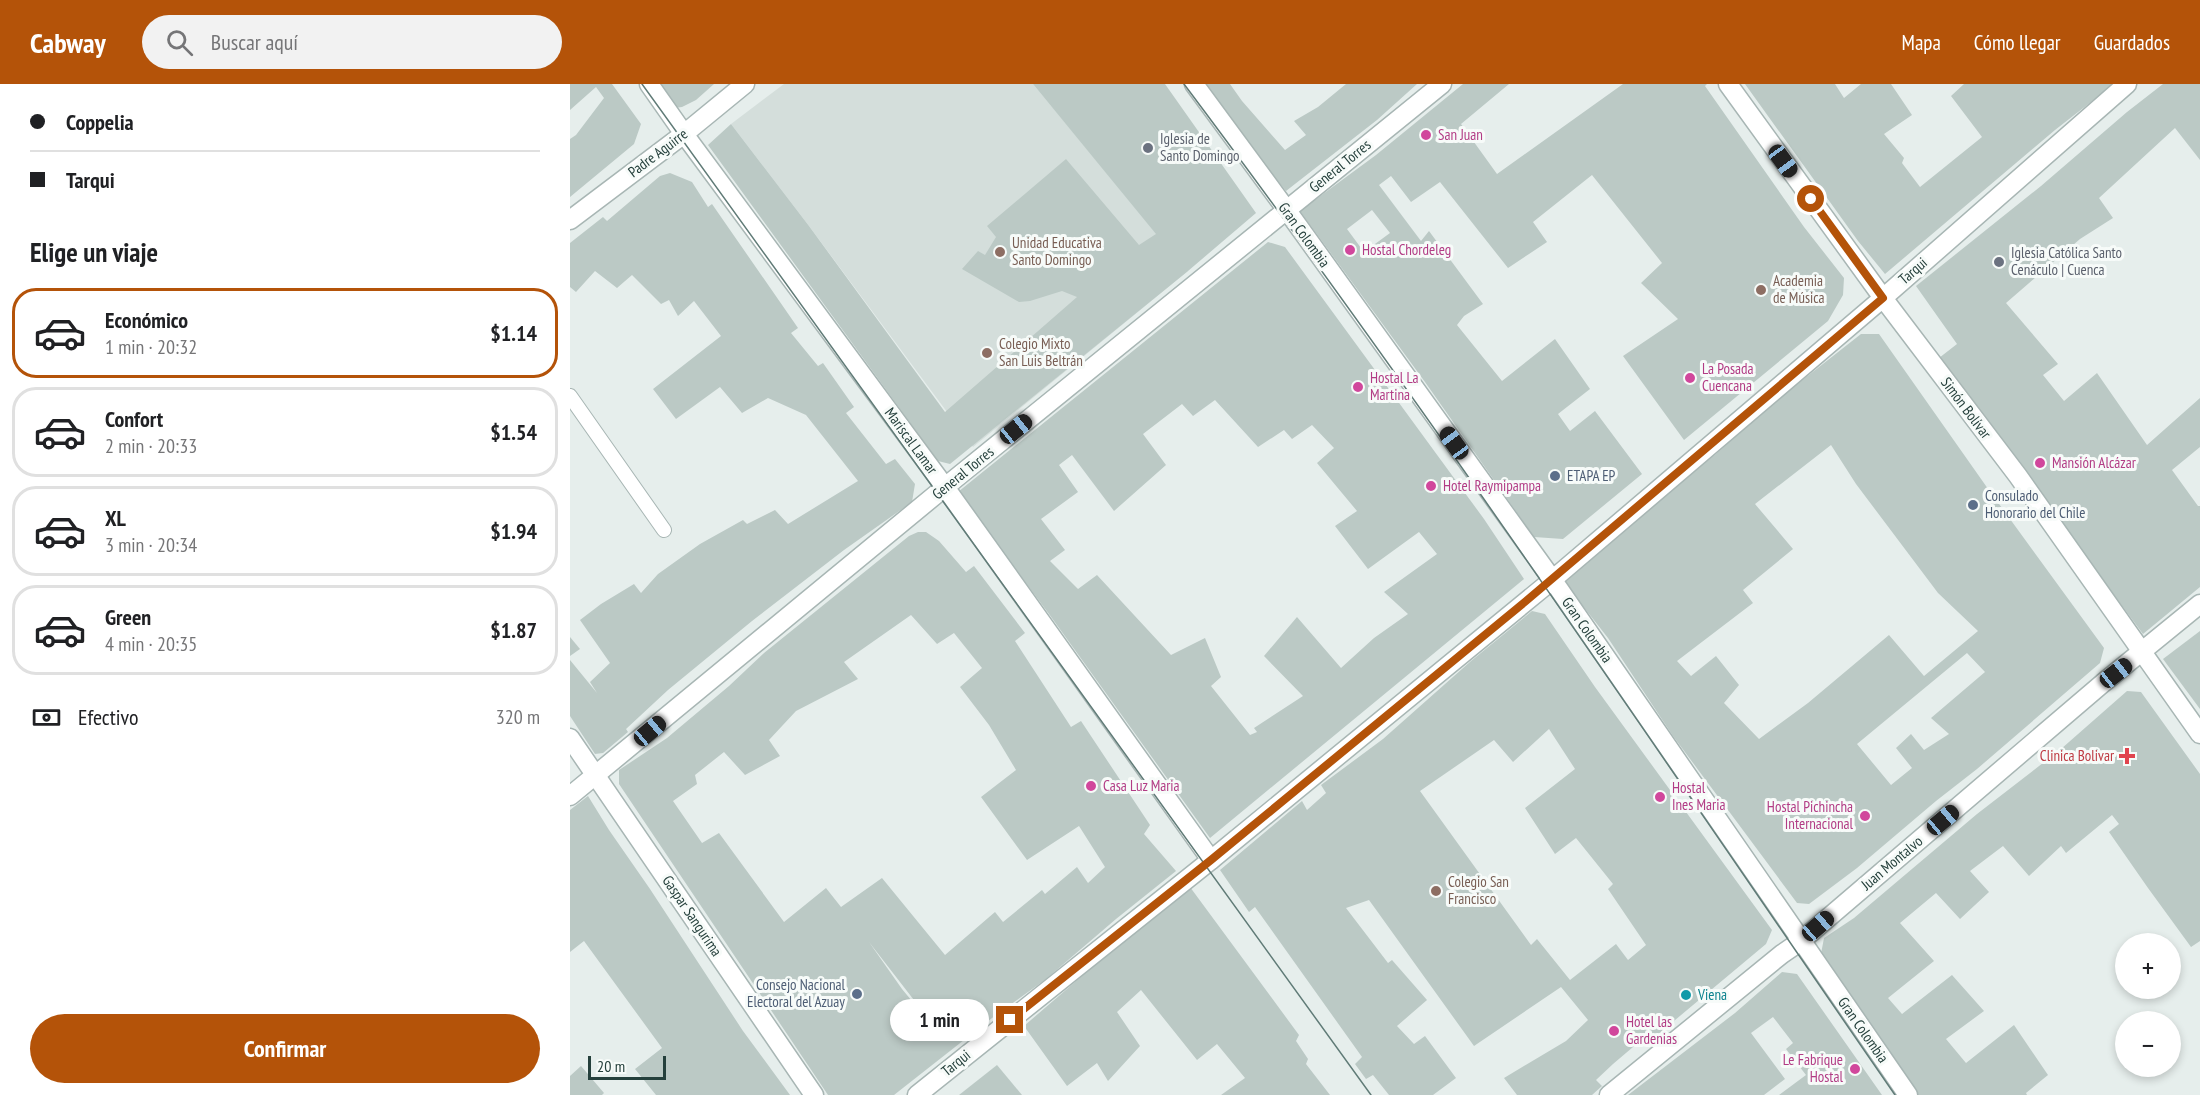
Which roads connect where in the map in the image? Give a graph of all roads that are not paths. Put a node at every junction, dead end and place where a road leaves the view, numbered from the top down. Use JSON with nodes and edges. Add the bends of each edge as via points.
{"nodes":[{"id":1,"x":649,"y":84,"type":"edge"},
{"id":2,"x":745,"y":84,"type":"edge"},
{"id":3,"x":1194,"y":84,"type":"edge"},
{"id":4,"x":1442,"y":84,"type":"edge"},
{"id":5,"x":1728,"y":84,"type":"edge"},
{"id":6,"x":2127,"y":84,"type":"edge"},
{"id":7,"x":684,"y":134,"type":"junction"},
{"id":8,"x":1286,"y":209,"type":"junction"},
{"id":9,"x":570,"y":220,"type":"edge"},
{"id":10,"x":1883,"y":298,"type":"junction"},
{"id":11,"x":570,"y":396,"type":"edge"},
{"id":12,"x":945,"y":487,"type":"junction"},
{"id":13,"x":664,"y":530,"type":"dead end"},
{"id":14,"x":1552,"y":579,"type":"junction"},
{"id":15,"x":2200,"y":604,"type":"edge"},
{"id":16,"x":2143,"y":652,"type":"junction"},
{"id":17,"x":2200,"y":734,"type":"edge"},
{"id":18,"x":570,"y":738,"type":"edge"},
{"id":19,"x":596,"y":776,"type":"junction"},
{"id":20,"x":570,"y":796,"type":"edge"},
{"id":21,"x":1211,"y":860,"type":"junction"},
{"id":22,"x":1800,"y":941,"type":"junction"},
{"id":23,"x":814,"y":1095,"type":"edge"},
{"id":24,"x":917,"y":1095,"type":"edge"},
{"id":25,"x":1609,"y":1095,"type":"edge"},
{"id":26,"x":1908,"y":1095,"type":"edge"}],
"edges":[{"from":1,"to":7,"type":"street","name":"Mariscal Lamar"},
{"from":2,"to":7,"type":"street","name":"Padre Aguirre"},
{"from":3,"to":8,"type":"street","name":"Gran Colombia"},
{"from":4,"to":8,"type":"street","name":"General Torres"},
{"from":5,"to":10,"type":"street","name":"Simón Bolívar"},
{"from":6,"to":10,"type":"street","name":"Tarqui"},
{"from":7,"to":9,"type":"street","name":"Padre Aguirre"},
{"from":7,"to":12,"type":"street","name":"Mariscal Lamar"},
{"from":8,"to":12,"type":"street","name":"General Torres"},
{"from":8,"to":14,"type":"street","name":"Gran Colombia"},
{"from":10,"to":14,"type":"street","name":"Tarqui"},
{"from":10,"to":16,"type":"street","name":"Simón Bolívar","via":[[2018,476]]},
{"from":11,"to":13,"type":"lane"},
{"from":12,"to":19,"type":"street","name":"General Torres"},
{"from":12,"to":21,"type":"street","name":"Mariscal Lamar"},
{"from":14,"to":21,"type":"street","name":"Tarqui"},
{"from":14,"to":22,"type":"street","name":"Gran Colombia"},
{"from":15,"to":16,"type":"street","name":"Juan Montalvo"},
{"from":16,"to":17,"type":"street","name":"Simón Bolívar"},
{"from":16,"to":22,"type":"street","name":"Juan Montalvo"},
{"from":18,"to":19,"type":"street","name":"Gaspar Sangurima"},
{"from":19,"to":20,"type":"street","name":"General Torres"},
{"from":19,"to":23,"type":"street","name":"Gaspar Sangurima"},
{"from":21,"to":24,"type":"street","name":"Tarqui"},
{"from":22,"to":25,"type":"street","name":"Juan Montalvo"},
{"from":22,"to":26,"type":"street","name":"Gran Colombia"}]}
